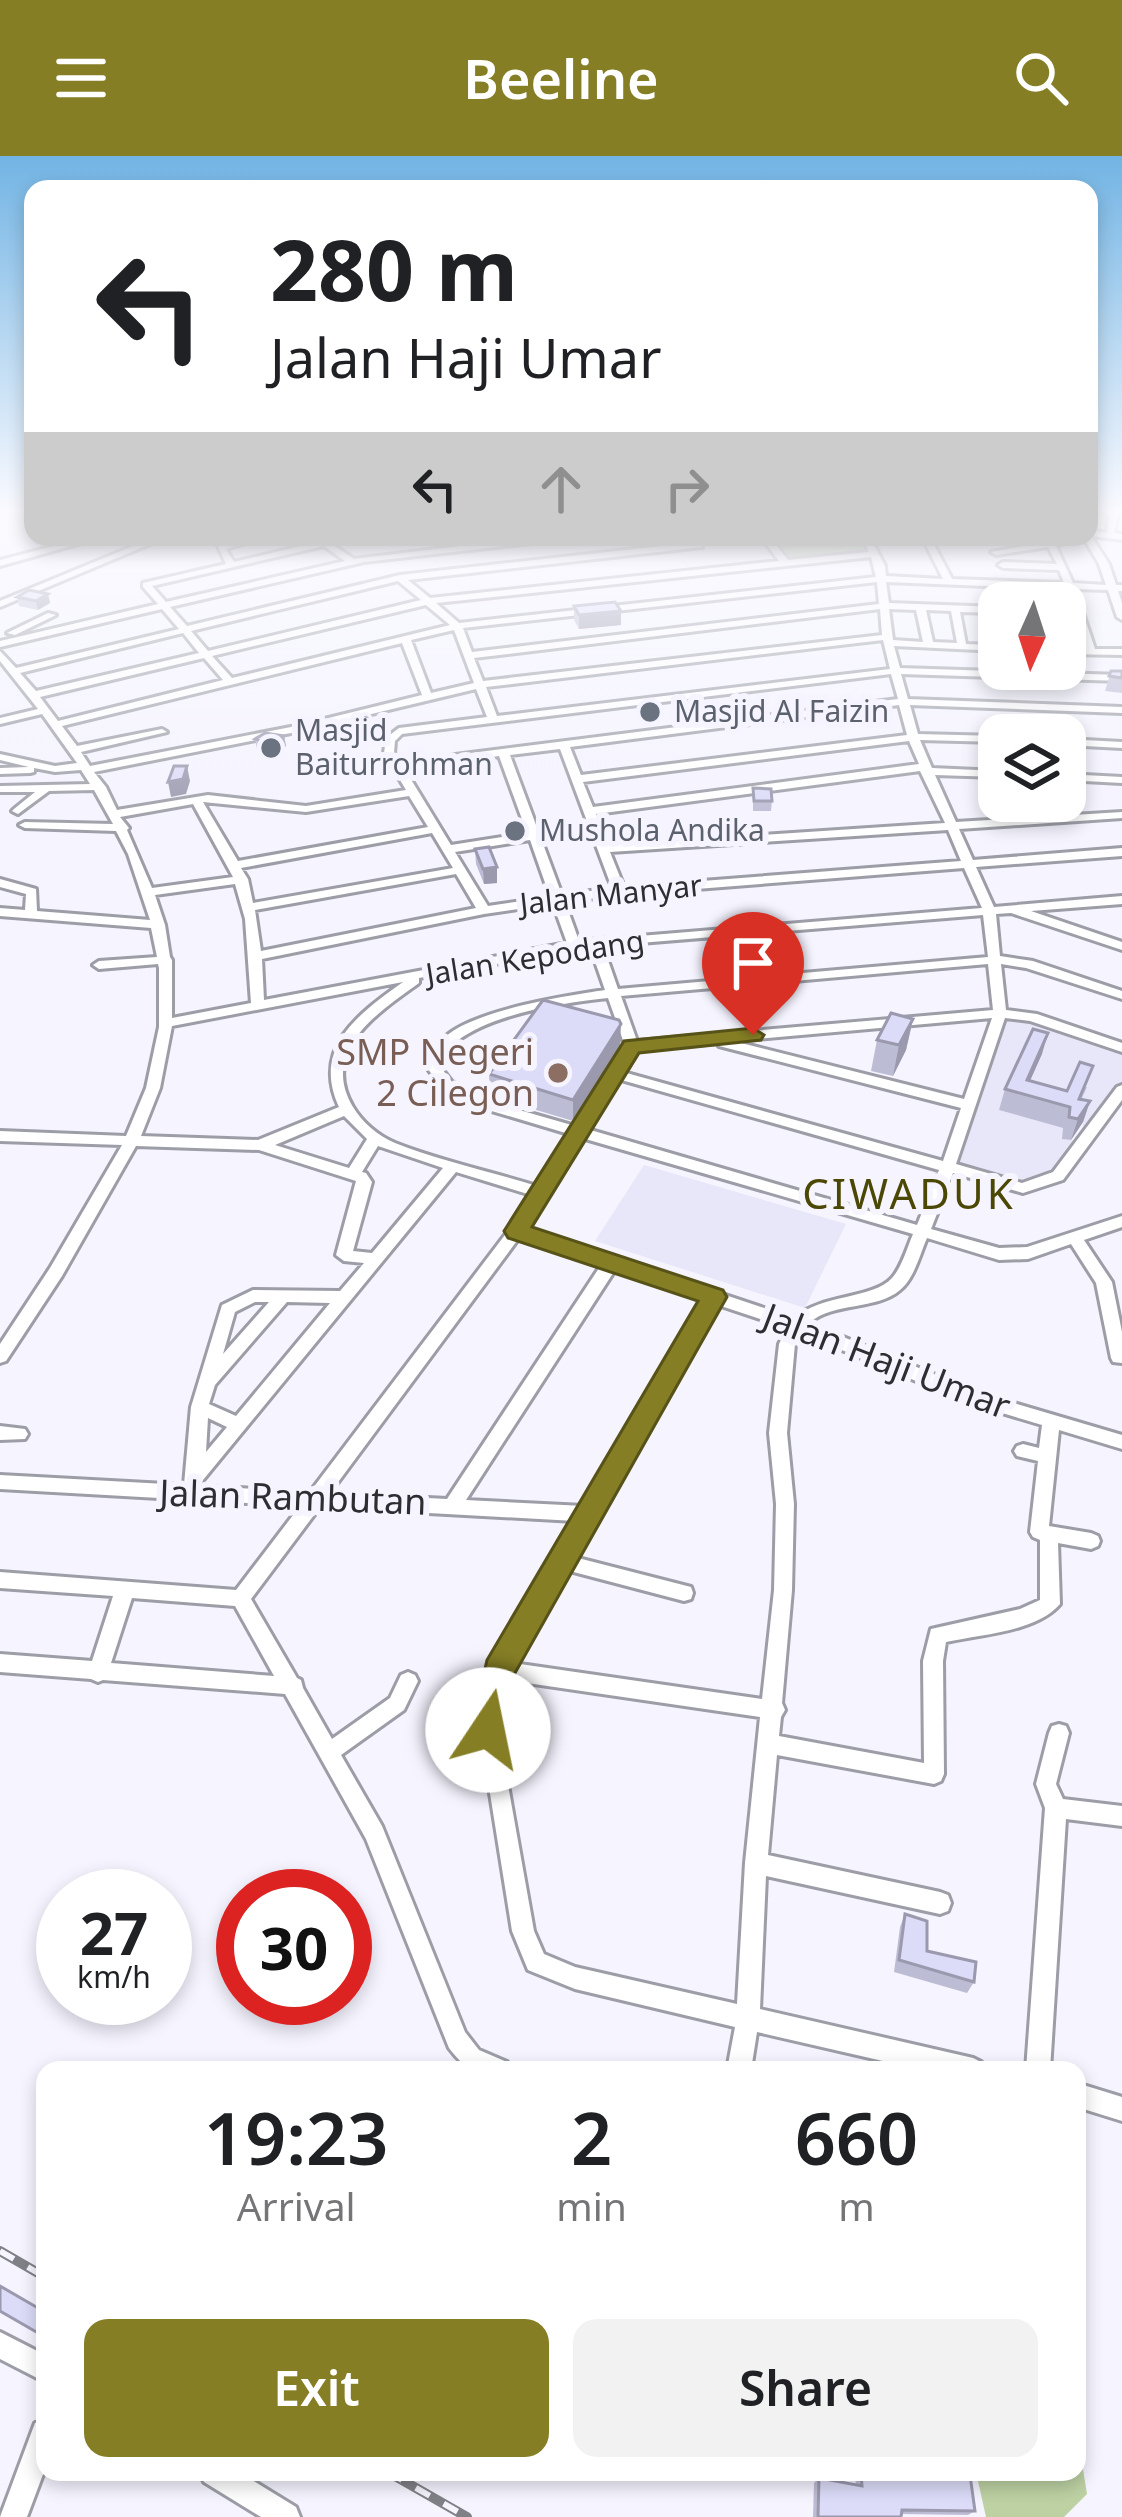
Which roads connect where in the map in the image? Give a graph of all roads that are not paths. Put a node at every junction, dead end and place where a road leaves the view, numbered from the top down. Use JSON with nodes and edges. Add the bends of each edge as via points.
{"nodes":[{"id":1,"x":45,"y":618,"type":"edge"},
{"id":2,"x":105,"y":618,"type":"edge"},
{"id":3,"x":172,"y":618,"type":"edge"},
{"id":4,"x":227,"y":618,"type":"edge"},
{"id":5,"x":336,"y":618,"type":"edge"},
{"id":6,"x":356,"y":618,"type":"edge"},
{"id":7,"x":448,"y":618,"type":"edge"},
{"id":8,"x":525,"y":618,"type":"edge"},
{"id":9,"x":788,"y":618,"type":"edge"},
{"id":10,"x":885,"y":618,"type":"edge"},
{"id":11,"x":922,"y":618,"type":"edge"},
{"id":12,"x":957,"y":618,"type":"edge"},
{"id":13,"x":340,"y":622,"type":"junction"},
{"id":14,"x":457,"y":626,"type":"junction"},
{"id":15,"x":182,"y":629,"type":"junction"},
{"id":16,"x":1086,"y":636,"type":"edge"},
{"id":17,"x":405,"y":638,"type":"junction"},
{"id":18,"x":888,"y":640,"type":"junction"},
{"id":19,"x":0,"y":641,"type":"edge"},
{"id":20,"x":928,"y":644,"type":"junction"},
{"id":21,"x":962,"y":646,"type":"junction"},
{"id":22,"x":978,"y":647,"type":"edge"},
{"id":23,"x":365,"y":648,"type":"junction"},
{"id":24,"x":1086,"y":651,"type":"edge"},
{"id":25,"x":1091,"y":651,"type":"junction"},
{"id":26,"x":1122,"y":652,"type":"edge"},
{"id":27,"x":0,"y":654,"type":"edge"},
{"id":28,"x":203,"y":655,"type":"junction"},
{"id":29,"x":468,"y":656,"type":"junction"},
{"id":30,"x":695,"y":660,"type":"junction"},
{"id":31,"x":895,"y":671,"type":"junction"},
{"id":32,"x":17,"y":673,"type":"junction"},
{"id":33,"x":704,"y":675,"type":"dead end"},
{"id":34,"x":1122,"y":678,"type":"edge"},
{"id":35,"x":0,"y":681,"type":"edge"},
{"id":36,"x":230,"y":682,"type":"junction"},
{"id":37,"x":478,"y":685,"type":"junction"},
{"id":38,"x":426,"y":694,"type":"junction"},
{"id":39,"x":34,"y":695,"type":"junction"},
{"id":40,"x":902,"y":702,"type":"junction"},
{"id":41,"x":46,"y":710,"type":"junction"},
{"id":42,"x":1122,"y":710,"type":"edge"},
{"id":43,"x":492,"y":717,"type":"junction"},
{"id":44,"x":0,"y":721,"type":"edge"},
{"id":45,"x":55,"y":725,"type":"junction"},
{"id":46,"x":162,"y":731,"type":"dead end"},
{"id":47,"x":913,"y":737,"type":"junction"},
{"id":48,"x":978,"y":739,"type":"edge"},
{"id":49,"x":563,"y":743,"type":"junction"},
{"id":50,"x":1086,"y":743,"type":"edge"},
{"id":51,"x":1122,"y":745,"type":"edge"},
{"id":52,"x":74,"y":750,"type":"junction"},
{"id":53,"x":503,"y":751,"type":"junction"},
{"id":54,"x":0,"y":758,"type":"edge"},
{"id":55,"x":397,"y":766,"type":"junction"},
{"id":56,"x":86,"y":768,"type":"junction"},
{"id":57,"x":55,"y":769,"type":"junction"},
{"id":58,"x":925,"y":769,"type":"junction"},
{"id":59,"x":0,"y":771,"type":"edge"},
{"id":60,"x":978,"y":773,"type":"edge"},
{"id":61,"x":1086,"y":778,"type":"edge"},
{"id":62,"x":578,"y":779,"type":"junction"},
{"id":63,"x":1122,"y":780,"type":"edge"},
{"id":64,"x":100,"y":787,"type":"junction"},
{"id":65,"x":25,"y":788,"type":"junction"},
{"id":66,"x":46,"y":788,"type":"junction"},
{"id":67,"x":0,"y":789,"type":"edge"},
{"id":68,"x":412,"y":792,"type":"junction"},
{"id":69,"x":196,"y":800,"type":"junction"},
{"id":70,"x":591,"y":811,"type":"junction"},
{"id":71,"x":116,"y":814,"type":"junction"},
{"id":72,"x":1122,"y":815,"type":"edge"},
{"id":73,"x":25,"y":825,"type":"dead end"},
{"id":74,"x":951,"y":825,"type":"junction"},
{"id":75,"x":123,"y":828,"type":"junction"},
{"id":76,"x":437,"y":829,"type":"junction"},
{"id":77,"x":532,"y":836,"type":"junction"},
{"id":78,"x":450,"y":849,"type":"junction"},
{"id":79,"x":605,"y":849,"type":"junction"},
{"id":80,"x":1122,"y":852,"type":"edge"},
{"id":81,"x":971,"y":865,"type":"junction"},
{"id":82,"x":461,"y":870,"type":"junction"},
{"id":83,"x":239,"y":872,"type":"junction"},
{"id":84,"x":0,"y":883,"type":"edge"},
{"id":85,"x":619,"y":891,"type":"junction"},
{"id":86,"x":150,"y":892,"type":"junction"},
{"id":87,"x":554,"y":899,"type":"junction"},
{"id":88,"x":1122,"y":900,"type":"edge"},
{"id":89,"x":252,"y":907,"type":"junction"},
{"id":90,"x":1010,"y":908,"type":"junction"},
{"id":91,"x":484,"y":910,"type":"junction"},
{"id":92,"x":989,"y":910,"type":"junction"},
{"id":93,"x":0,"y":912,"type":"edge"},
{"id":94,"x":31,"y":916,"type":"junction"},
{"id":95,"x":159,"y":925,"type":"junction"},
{"id":96,"x":595,"y":943,"type":"junction"},
{"id":97,"x":574,"y":945,"type":"junction"},
{"id":98,"x":1122,"y":946,"type":"edge"},
{"id":99,"x":256,"y":956,"type":"junction"},
{"id":100,"x":166,"y":960,"type":"junction"},
{"id":101,"x":998,"y":960,"type":"junction"},
{"id":102,"x":99,"y":965,"type":"dead end"},
{"id":103,"x":418,"y":977,"type":"junction"},
{"id":104,"x":610,"y":993,"type":"junction"},
{"id":105,"x":1122,"y":995,"type":"edge"},
{"id":106,"x":259,"y":1006,"type":"junction"},
{"id":107,"x":1000,"y":1013,"type":"junction"},
{"id":108,"x":166,"y":1023,"type":"junction"},
{"id":109,"x":712,"y":1040,"type":"junction"},
{"id":110,"x":632,"y":1046,"type":"junction"},
{"id":111,"x":1122,"y":1048,"type":"edge"},
{"id":112,"x":615,"y":1074,"type":"junction"},
{"id":113,"x":1122,"y":1090,"type":"edge"},
{"id":114,"x":968,"y":1105,"type":"junction"},
{"id":115,"x":347,"y":1109,"type":"junction"},
{"id":116,"x":580,"y":1131,"type":"junction"},
{"id":117,"x":0,"y":1136,"type":"edge"},
{"id":118,"x":133,"y":1139,"type":"junction"},
{"id":119,"x":375,"y":1139,"type":"junction"},
{"id":120,"x":260,"y":1145,"type":"junction"},
{"id":121,"x":453,"y":1166,"type":"junction"},
{"id":122,"x":946,"y":1169,"type":"junction"},
{"id":123,"x":353,"y":1174,"type":"junction"},
{"id":124,"x":543,"y":1193,"type":"junction"},
{"id":125,"x":1122,"y":1221,"type":"edge"},
{"id":126,"x":922,"y":1230,"type":"junction"},
{"id":127,"x":517,"y":1231,"type":"junction"},
{"id":128,"x":1076,"y":1239,"type":"junction"},
{"id":129,"x":376,"y":1259,"type":"junction"},
{"id":130,"x":611,"y":1263,"type":"junction"},
{"id":131,"x":284,"y":1295,"type":"junction"},
{"id":132,"x":344,"y":1297,"type":"junction"},
{"id":133,"x":714,"y":1297,"type":"junction"},
{"id":134,"x":796,"y":1325,"type":"junction"},
{"id":135,"x":0,"y":1357,"type":"edge"},
{"id":136,"x":1119,"y":1358,"type":"edge"},
{"id":137,"x":208,"y":1385,"type":"junction"},
{"id":138,"x":200,"y":1407,"type":"junction"},
{"id":139,"x":1051,"y":1421,"type":"junction"},
{"id":140,"x":240,"y":1425,"type":"junction"},
{"id":141,"x":1122,"y":1442,"type":"edge"},
{"id":142,"x":0,"y":1482,"type":"edge"},
{"id":143,"x":192,"y":1486,"type":"junction"},
{"id":144,"x":315,"y":1502,"type":"junction"},
{"id":145,"x":454,"y":1504,"type":"junction"},
{"id":146,"x":587,"y":1514,"type":"junction"},
{"id":147,"x":1049,"y":1534,"type":"junction"},
{"id":148,"x":1091,"y":1540,"type":"dead end"},
{"id":149,"x":561,"y":1562,"type":"junction"},
{"id":150,"x":0,"y":1580,"type":"edge"},
{"id":151,"x":125,"y":1589,"type":"junction"},
{"id":152,"x":684,"y":1593,"type":"dead end"},
{"id":153,"x":241,"y":1598,"type":"junction"},
{"id":154,"x":0,"y":1664,"type":"edge"},
{"id":155,"x":499,"y":1670,"type":"junction"},
{"id":156,"x":98,"y":1672,"type":"junction"},
{"id":157,"x":408,"y":1681,"type":"dead end"},
{"id":158,"x":294,"y":1686,"type":"junction"},
{"id":159,"x":775,"y":1710,"type":"junction"},
{"id":160,"x":1059,"y":1732,"type":"dead end"},
{"id":161,"x":769,"y":1744,"type":"junction"},
{"id":162,"x":329,"y":1752,"type":"junction"},
{"id":163,"x":1056,"y":1808,"type":"junction"},
{"id":164,"x":1122,"y":1816,"type":"edge"},
{"id":165,"x":756,"y":1863,"type":"junction"},
{"id":166,"x":940,"y":1903,"type":"dead end"},
{"id":167,"x":748,"y":2020,"type":"junction"},
{"id":168,"x":478,"y":2061,"type":"edge"},
{"id":169,"x":741,"y":2061,"type":"edge"},
{"id":170,"x":932,"y":2061,"type":"edge"},
{"id":171,"x":1039,"y":2061,"type":"edge"},
{"id":172,"x":1086,"y":2098,"type":"edge"},
{"id":173,"x":1122,"y":2109,"type":"edge"},
{"id":174,"x":0,"y":2345,"type":"edge"},
{"id":175,"x":36,"y":2364,"type":"edge"},
{"id":176,"x":36,"y":2457,"type":"edge"},
{"id":177,"x":228,"y":2481,"type":"edge"},
{"id":178,"x":13,"y":2517,"type":"edge"},
{"id":179,"x":286,"y":2517,"type":"edge"}],
"edges":[{"from":1,"to":19,"type":"street"},
{"from":2,"to":19,"type":"street"},
{"from":3,"to":15,"type":"street"},
{"from":4,"to":15,"type":"street"},
{"from":5,"to":13,"type":"street"},
{"from":6,"to":13,"type":"street"},
{"from":7,"to":14,"type":"street"},
{"from":8,"to":14,"type":"street"},
{"from":9,"to":29,"type":"street"},
{"from":10,"to":18,"type":"street"},
{"from":11,"to":20,"type":"street"},
{"from":12,"to":21,"type":"street"},
{"from":13,"to":23,"type":"street"},
{"from":13,"to":28,"type":"street"},
{"from":14,"to":17,"type":"street"},
{"from":14,"to":29,"type":"street"},
{"from":15,"to":28,"type":"street"},
{"from":15,"to":32,"type":"street"},
{"from":16,"to":25,"type":"street"},
{"from":17,"to":23,"type":"street"},
{"from":17,"to":38,"type":"street"},
{"from":18,"to":20,"type":"street"},
{"from":18,"to":30,"type":"street"},
{"from":18,"to":31,"type":"street"},
{"from":20,"to":21,"type":"street"},
{"from":21,"to":22,"type":"street"},
{"from":23,"to":36,"type":"street"},
{"from":24,"to":25,"type":"street"},
{"from":25,"to":26,"type":"street"},
{"from":27,"to":32,"type":"street"},
{"from":28,"to":36,"type":"street"},
{"from":28,"to":39,"type":"street"},
{"from":29,"to":37,"type":"street"},
{"from":30,"to":33,"type":"street"},
{"from":30,"to":37,"type":"street"},
{"from":31,"to":34,"type":"street"},
{"from":31,"to":40,"type":"street"},
{"from":31,"to":43,"type":"street"},
{"from":32,"to":35,"type":"street"},
{"from":32,"to":39,"type":"street"},
{"from":36,"to":45,"type":"street"},
{"from":37,"to":38,"type":"street"},
{"from":37,"to":43,"type":"street"},
{"from":38,"to":56,"type":"street","via":[[296,729]]},
{"from":39,"to":41,"type":"street"},
{"from":40,"to":42,"type":"street"},
{"from":40,"to":47,"type":"street"},
{"from":40,"to":49,"type":"street"},
{"from":41,"to":44,"type":"street"},
{"from":41,"to":45,"type":"street"},
{"from":43,"to":55,"type":"street","via":[[399,731],[388,748]]},
{"from":45,"to":52,"type":"street"},
{"from":46,"to":52,"type":"street"},
{"from":47,"to":48,"type":"street"},
{"from":47,"to":58,"type":"street"},
{"from":47,"to":62,"type":"street"},
{"from":49,"to":53,"type":"street"},
{"from":49,"to":62,"type":"street"},
{"from":50,"to":51,"type":"street"},
{"from":52,"to":56,"type":"street"},
{"from":53,"to":55,"type":"street"},
{"from":53,"to":77,"type":"street"},
{"from":54,"to":57,"type":"street"},
{"from":55,"to":68,"type":"street"},
{"from":56,"to":57,"type":"street"},
{"from":56,"to":64,"type":"street"},
{"from":57,"to":59,"type":"street"},
{"from":58,"to":60,"type":"street"},
{"from":58,"to":70,"type":"street"},
{"from":58,"to":74,"type":"street"},
{"from":61,"to":63,"type":"street"},
{"from":62,"to":70,"type":"street"},
{"from":64,"to":66,"type":"street"},
{"from":64,"to":71,"type":"street"},
{"from":65,"to":66,"type":"street"},
{"from":65,"to":66,"type":"street","via":[[18,808]]},
{"from":65,"to":67,"type":"street"},
{"from":68,"to":69,"type":"street","via":[[306,809]]},
{"from":68,"to":76,"type":"street"},
{"from":69,"to":71,"type":"street"},
{"from":69,"to":83,"type":"street"},
{"from":70,"to":79,"type":"street"},
{"from":71,"to":75,"type":"street"},
{"from":72,"to":74,"type":"street"},
{"from":73,"to":75,"type":"street"},
{"from":74,"to":79,"type":"street"},
{"from":74,"to":81,"type":"street"},
{"from":75,"to":86,"type":"street"},
{"from":76,"to":78,"type":"street"},
{"from":76,"to":83,"type":"street"},
{"from":77,"to":78,"type":"street"},
{"from":77,"to":87,"type":"street"},
{"from":78,"to":82,"type":"street"},
{"from":79,"to":85,"type":"street"},
{"from":80,"to":81,"type":"street","name":"Jalan Manyar"},
{"from":81,"to":85,"type":"street","name":"Jalan Manyar"},
{"from":81,"to":92,"type":"street"},
{"from":82,"to":89,"type":"street"},
{"from":82,"to":91,"type":"street"},
{"from":83,"to":86,"type":"street"},
{"from":83,"to":89,"type":"street"},
{"from":84,"to":94,"type":"street","via":[[32,892]]},
{"from":85,"to":87,"type":"street","name":"Jalan Manyar"},
{"from":86,"to":95,"type":"street"},
{"from":87,"to":91,"type":"street","name":"Jalan Manyar"},
{"from":87,"to":97,"type":"street"},
{"from":88,"to":90,"type":"street","name":"Jalan Kepodang"},
{"from":89,"to":99,"type":"street"},
{"from":90,"to":92,"type":"street","name":"Jalan Kepodang"},
{"from":90,"to":98,"type":"street"},
{"from":91,"to":99,"type":"street","name":"Jalan Manyar"},
{"from":92,"to":96,"type":"street","name":"Jalan Kepodang"},
{"from":92,"to":101,"type":"street"},
{"from":93,"to":94,"type":"street"},
{"from":94,"to":95,"type":"street"},
{"from":95,"to":100,"type":"street"},
{"from":96,"to":97,"type":"street","name":"Jalan Kepodang"},
{"from":96,"to":104,"type":"street"},
{"from":97,"to":103,"type":"street","name":"Jalan Kepodang"},
{"from":99,"to":106,"type":"street"},
{"from":100,"to":102,"type":"street"},
{"from":100,"to":108,"type":"street"},
{"from":101,"to":104,"type":"street"},
{"from":101,"to":105,"type":"street"},
{"from":101,"to":107,"type":"street"},
{"from":103,"to":106,"type":"street","name":"Jalan Kepodang"},
{"from":103,"to":115,"type":"street","via":[[354,1027],[340,1048],[335,1072]]},
{"from":104,"to":110,"type":"street"},
{"from":104,"to":116,"type":"street","via":[[499,1016],[440,1044],[432,1060],[434,1073],[460,1094]]},
{"from":106,"to":108,"type":"street","name":"Jalan Kepodang"},
{"from":107,"to":109,"type":"street"},
{"from":107,"to":111,"type":"street"},
{"from":107,"to":114,"type":"street"},
{"from":108,"to":118,"type":"street"},
{"from":109,"to":110,"type":"street"},
{"from":109,"to":114,"type":"street"},
{"from":110,"to":112,"type":"street"},
{"from":112,"to":116,"type":"street"},
{"from":112,"to":122,"type":"street"},
{"from":113,"to":122,"type":"street","via":[[1048,1183],[1005,1186]]},
{"from":114,"to":122,"type":"street"},
{"from":115,"to":119,"type":"street"},
{"from":115,"to":120,"type":"street"},
{"from":116,"to":124,"type":"street"},
{"from":116,"to":126,"type":"street"},
{"from":117,"to":118,"type":"street"},
{"from":118,"to":120,"type":"street"},
{"from":118,"to":135,"type":"street"},
{"from":119,"to":121,"type":"street"},
{"from":119,"to":123,"type":"street"},
{"from":120,"to":123,"type":"street"},
{"from":121,"to":124,"type":"street"},
{"from":121,"to":129,"type":"street"},
{"from":122,"to":126,"type":"street"},
{"from":123,"to":129,"type":"street","via":[[364,1179],[344,1256]]},
{"from":124,"to":127,"type":"street"},
{"from":125,"to":128,"type":"street"},
{"from":126,"to":128,"type":"street","via":[[999,1254]]},
{"from":126,"to":134,"type":"street","via":[[895,1286],[813,1311]]},
{"from":127,"to":130,"type":"street","name":"Jalan Haji Umar"},
{"from":127,"to":144,"type":"street"},
{"from":128,"to":136,"type":"street","via":[[1104,1282]]},
{"from":129,"to":132,"type":"street"},
{"from":130,"to":133,"type":"street","name":"Jalan Haji Umar"},
{"from":130,"to":145,"type":"street"},
{"from":131,"to":132,"type":"street"},
{"from":131,"to":137,"type":"street"},
{"from":131,"to":137,"type":"street","via":[[233,1304]]},
{"from":132,"to":140,"type":"street"},
{"from":133,"to":134,"type":"street","name":"Jalan Haji Umar"},
{"from":133,"to":146,"type":"street"},
{"from":134,"to":139,"type":"street","name":"Jalan Haji Umar"},
{"from":134,"to":159,"type":"street","via":[[779,1399],[784,1547]]},
{"from":137,"to":138,"type":"street"},
{"from":138,"to":140,"type":"street"},
{"from":138,"to":143,"type":"street"},
{"from":139,"to":141,"type":"street","name":"Jalan Haji Umar"},
{"from":139,"to":147,"type":"street","via":[[1034,1454],[1039,1532]]},
{"from":140,"to":143,"type":"street"},
{"from":142,"to":143,"type":"street","name":"Jalan Rambutan"},
{"from":143,"to":144,"type":"street","name":"Jalan Rambutan"},
{"from":144,"to":145,"type":"street","name":"Jalan Rambutan"},
{"from":144,"to":153,"type":"street"},
{"from":145,"to":146,"type":"street","name":"Jalan Rambutan"},
{"from":146,"to":149,"type":"street"},
{"from":147,"to":148,"type":"street"},
{"from":147,"to":161,"type":"street","via":[[1050,1604],[1023,1617],[943,1630],[934,1640],[934,1774]]},
{"from":149,"to":152,"type":"street"},
{"from":149,"to":155,"type":"street"},
{"from":150,"to":151,"type":"street"},
{"from":151,"to":153,"type":"street"},
{"from":151,"to":156,"type":"street"},
{"from":153,"to":158,"type":"street"},
{"from":154,"to":156,"type":"street"},
{"from":155,"to":159,"type":"street"},
{"from":155,"to":167,"type":"street","via":[[488,1730],[528,1952],[552,1971]]},
{"from":156,"to":158,"type":"street"},
{"from":157,"to":162,"type":"street","via":[[397,1704]]},
{"from":158,"to":162,"type":"street"},
{"from":159,"to":161,"type":"street"},
{"from":160,"to":163,"type":"street","via":[[1046,1784]]},
{"from":161,"to":165,"type":"street"},
{"from":162,"to":168,"type":"street","via":[[374,1832],[457,2040]]},
{"from":163,"to":164,"type":"street"},
{"from":163,"to":171,"type":"street"},
{"from":165,"to":166,"type":"street"},
{"from":165,"to":167,"type":"street"},
{"from":167,"to":169,"type":"street"},
{"from":167,"to":170,"type":"street"},
{"from":172,"to":173,"type":"street"},
{"from":174,"to":175,"type":"street"},
{"from":176,"to":178,"type":"street"},
{"from":177,"to":179,"type":"street"}]}
